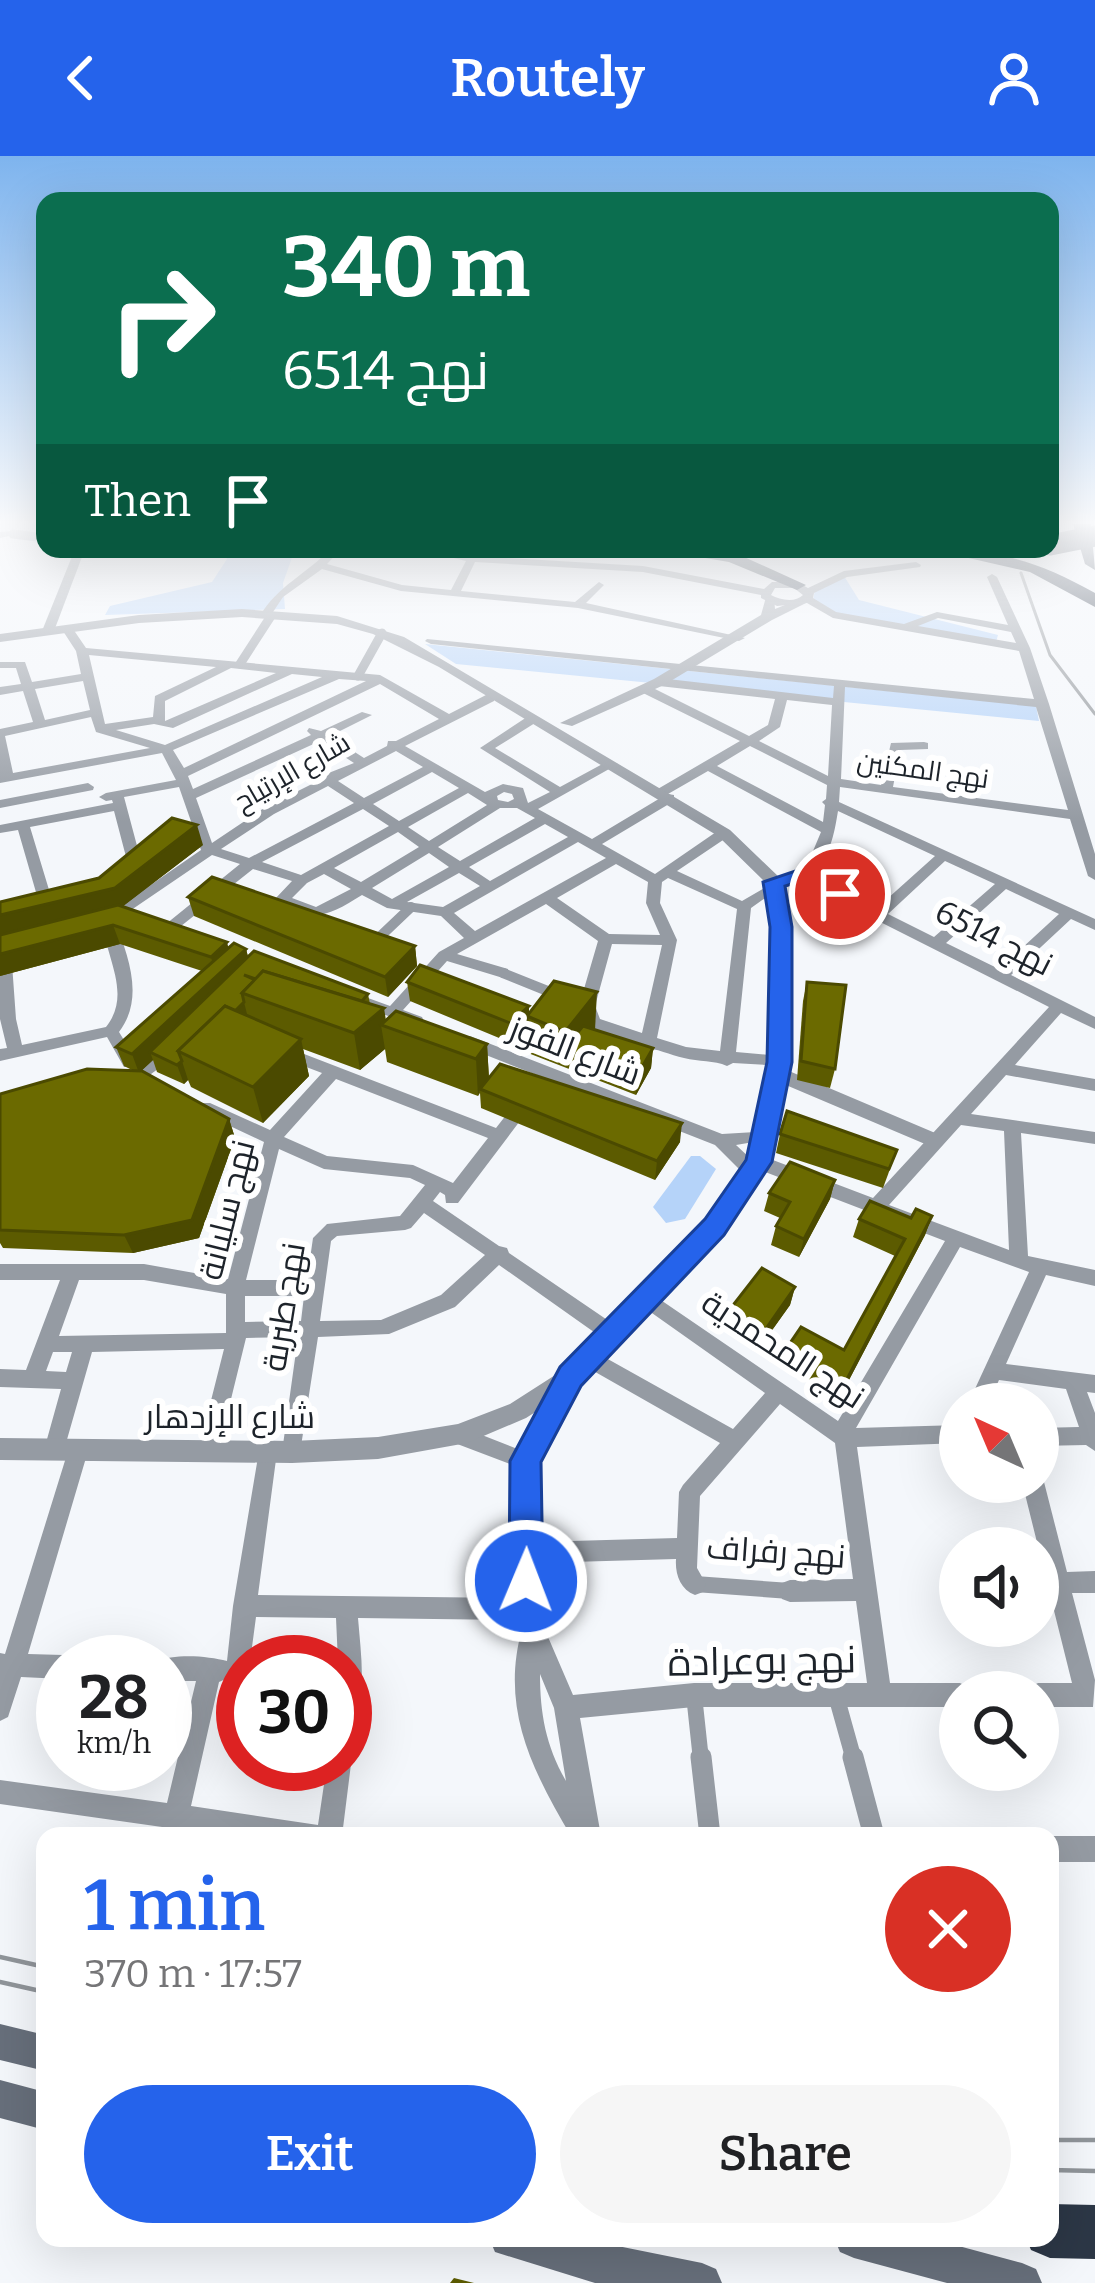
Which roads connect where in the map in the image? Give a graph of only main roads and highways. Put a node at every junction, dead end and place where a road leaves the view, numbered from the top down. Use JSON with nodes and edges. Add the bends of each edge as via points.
{"nodes":[{"id":1,"x":0,"y":2042,"type":"edge"},
{"id":2,"x":36,"y":2051,"type":"edge"},
{"id":3,"x":0,"y":2098,"type":"edge"},
{"id":4,"x":36,"y":2108,"type":"edge"},
{"id":5,"x":1059,"y":2231,"type":"edge"},
{"id":6,"x":1095,"y":2233,"type":"edge"},
{"id":7,"x":540,"y":2247,"type":"edge"},
{"id":8,"x":888,"y":2247,"type":"edge"},
{"id":9,"x":701,"y":2283,"type":"edge"},
{"id":10,"x":1022,"y":2283,"type":"edge"}],
"edges":[{"from":1,"to":2,"type":"main road"},
{"from":3,"to":4,"type":"main road"},
{"from":5,"to":6,"type":"highway"},
{"from":7,"to":9,"type":"main road"},
{"from":8,"to":10,"type":"main road"}]}
